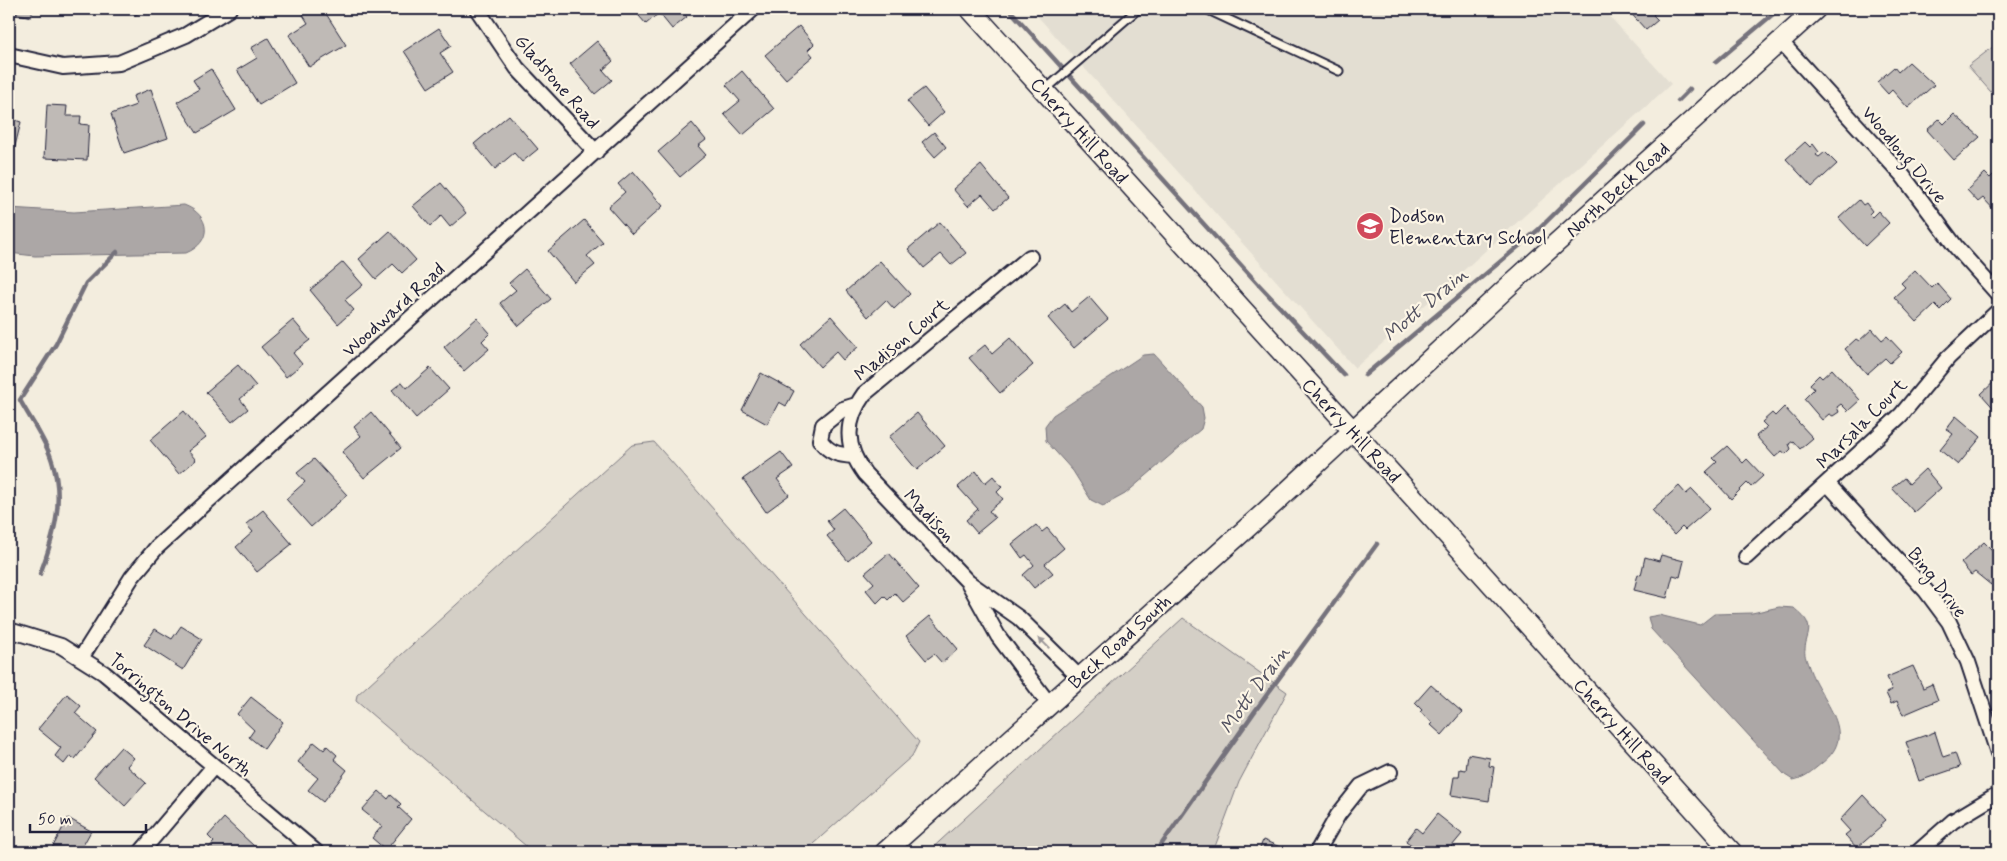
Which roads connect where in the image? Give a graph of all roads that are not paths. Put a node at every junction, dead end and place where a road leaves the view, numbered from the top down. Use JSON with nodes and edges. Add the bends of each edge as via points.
{"nodes":[{"id":1,"x":229,"y":9,"type":"edge"},
{"id":2,"x":477,"y":9,"type":"edge"},
{"id":3,"x":753,"y":9,"type":"edge"},
{"id":4,"x":970,"y":9,"type":"edge"},
{"id":5,"x":1138,"y":9,"type":"edge"},
{"id":6,"x":1206,"y":9,"type":"edge"},
{"id":7,"x":1816,"y":9,"type":"edge"},
{"id":8,"x":1780,"y":40,"type":"junction"},
{"id":9,"x":9,"y":55,"type":"edge"},
{"id":10,"x":1340,"y":70,"type":"dead end"},
{"id":11,"x":1045,"y":91,"type":"junction"},
{"id":12,"x":596,"y":152,"type":"junction"},
{"id":13,"x":1030,"y":257,"type":"dead end"},
{"id":14,"x":1998,"y":294,"type":"edge"},
{"id":15,"x":1998,"y":311,"type":"edge"},
{"id":16,"x":856,"y":405,"type":"junction"},
{"id":17,"x":1353,"y":430,"type":"junction"},
{"id":18,"x":854,"y":456,"type":"junction"},
{"id":19,"x":865,"y":474,"type":"joint"},
{"id":20,"x":1827,"y":483,"type":"junction"},
{"id":21,"x":1746,"y":557,"type":"dead end"},
{"id":22,"x":968,"y":582,"type":"junction"},
{"id":23,"x":9,"y":630,"type":"edge"},
{"id":24,"x":81,"y":658,"type":"junction"},
{"id":25,"x":1079,"y":677,"type":"junction"},
{"id":26,"x":1050,"y":704,"type":"junction"},
{"id":27,"x":1998,"y":753,"type":"edge"},
{"id":28,"x":214,"y":766,"type":"junction"},
{"id":29,"x":1390,"y":772,"type":"dead end"},
{"id":30,"x":1998,"y":794,"type":"edge"},
{"id":31,"x":141,"y":852,"type":"edge"},
{"id":32,"x":316,"y":852,"type":"edge"},
{"id":33,"x":885,"y":852,"type":"edge"},
{"id":34,"x":1317,"y":852,"type":"edge"},
{"id":35,"x":1732,"y":852,"type":"edge"},
{"id":36,"x":1918,"y":852,"type":"edge"}],
"edges":[{"from":1,"to":9,"type":"street","via":[[186,35],[119,63],[62,67]]},
{"from":2,"to":12,"type":"street","name":"Gladstone Road","via":[[517,68]]},
{"from":3,"to":12,"type":"street","name":"Woodward Road"},
{"from":4,"to":11,"type":"main road","name":"Cherry Hill Road"},
{"from":5,"to":11,"type":"lane"},
{"from":6,"to":10,"type":"lane"},
{"from":7,"to":8,"type":"main road","name":"North Beck Road"},
{"from":8,"to":14,"type":"street","name":"Woodlong Drive","via":[[1903,176],[1956,246]]},
{"from":8,"to":17,"type":"main road","name":"North Beck Road"},
{"from":11,"to":17,"type":"main road","name":"Cherry Hill Road"},
{"from":12,"to":24,"type":"street","name":"Woodward Road","via":[[157,547],[132,577]]},
{"from":13,"to":16,"type":"street","name":"Madison Court","via":[[864,394]]},
{"from":15,"to":20,"type":"street","name":"Marsala Court","via":[[1948,358],[1900,415]]},
{"from":16,"to":18,"type":"street","name":"Madison Court","via":[[848,433]]},
{"from":16,"to":18,"type":"street","via":[[843,409],[823,425],[820,440],[837,455]]},
{"from":17,"to":25,"type":"main road","name":"Beck Road South"},
{"from":17,"to":35,"type":"main road","name":"Cherry Hill Road"},
{"from":18,"to":19,"type":"street","name":"Madison Court"},
{"from":19,"to":22,"type":"street","name":"Madison"},
{"from":20,"to":21,"type":"street","name":"Marsala Court"},
{"from":20,"to":27,"type":"street","name":"Bing Drive","via":[[1926,591],[1949,622],[1968,662]]},
{"from":25,"to":22,"type":"street","name":"Madison","one_way":true,"via":[[1019,618]]},
{"from":22,"to":26,"type":"street","name":"Madison","via":[[998,636]]},
{"from":23,"to":24,"type":"street","name":"Torrington Drive North","via":[[61,646]]},
{"from":24,"to":28,"type":"street","name":"Torrington Drive North","via":[[124,688]]},
{"from":25,"to":26,"type":"main road","name":"Beck Road South"},
{"from":26,"to":33,"type":"main road","name":"Beck Road South"},
{"from":28,"to":31,"type":"street"},
{"from":28,"to":32,"type":"street","name":"Torrington Drive North"},
{"from":29,"to":34,"type":"street","via":[[1361,786],[1338,815]]},
{"from":30,"to":36,"type":"street","via":[[1953,821]]}]}
